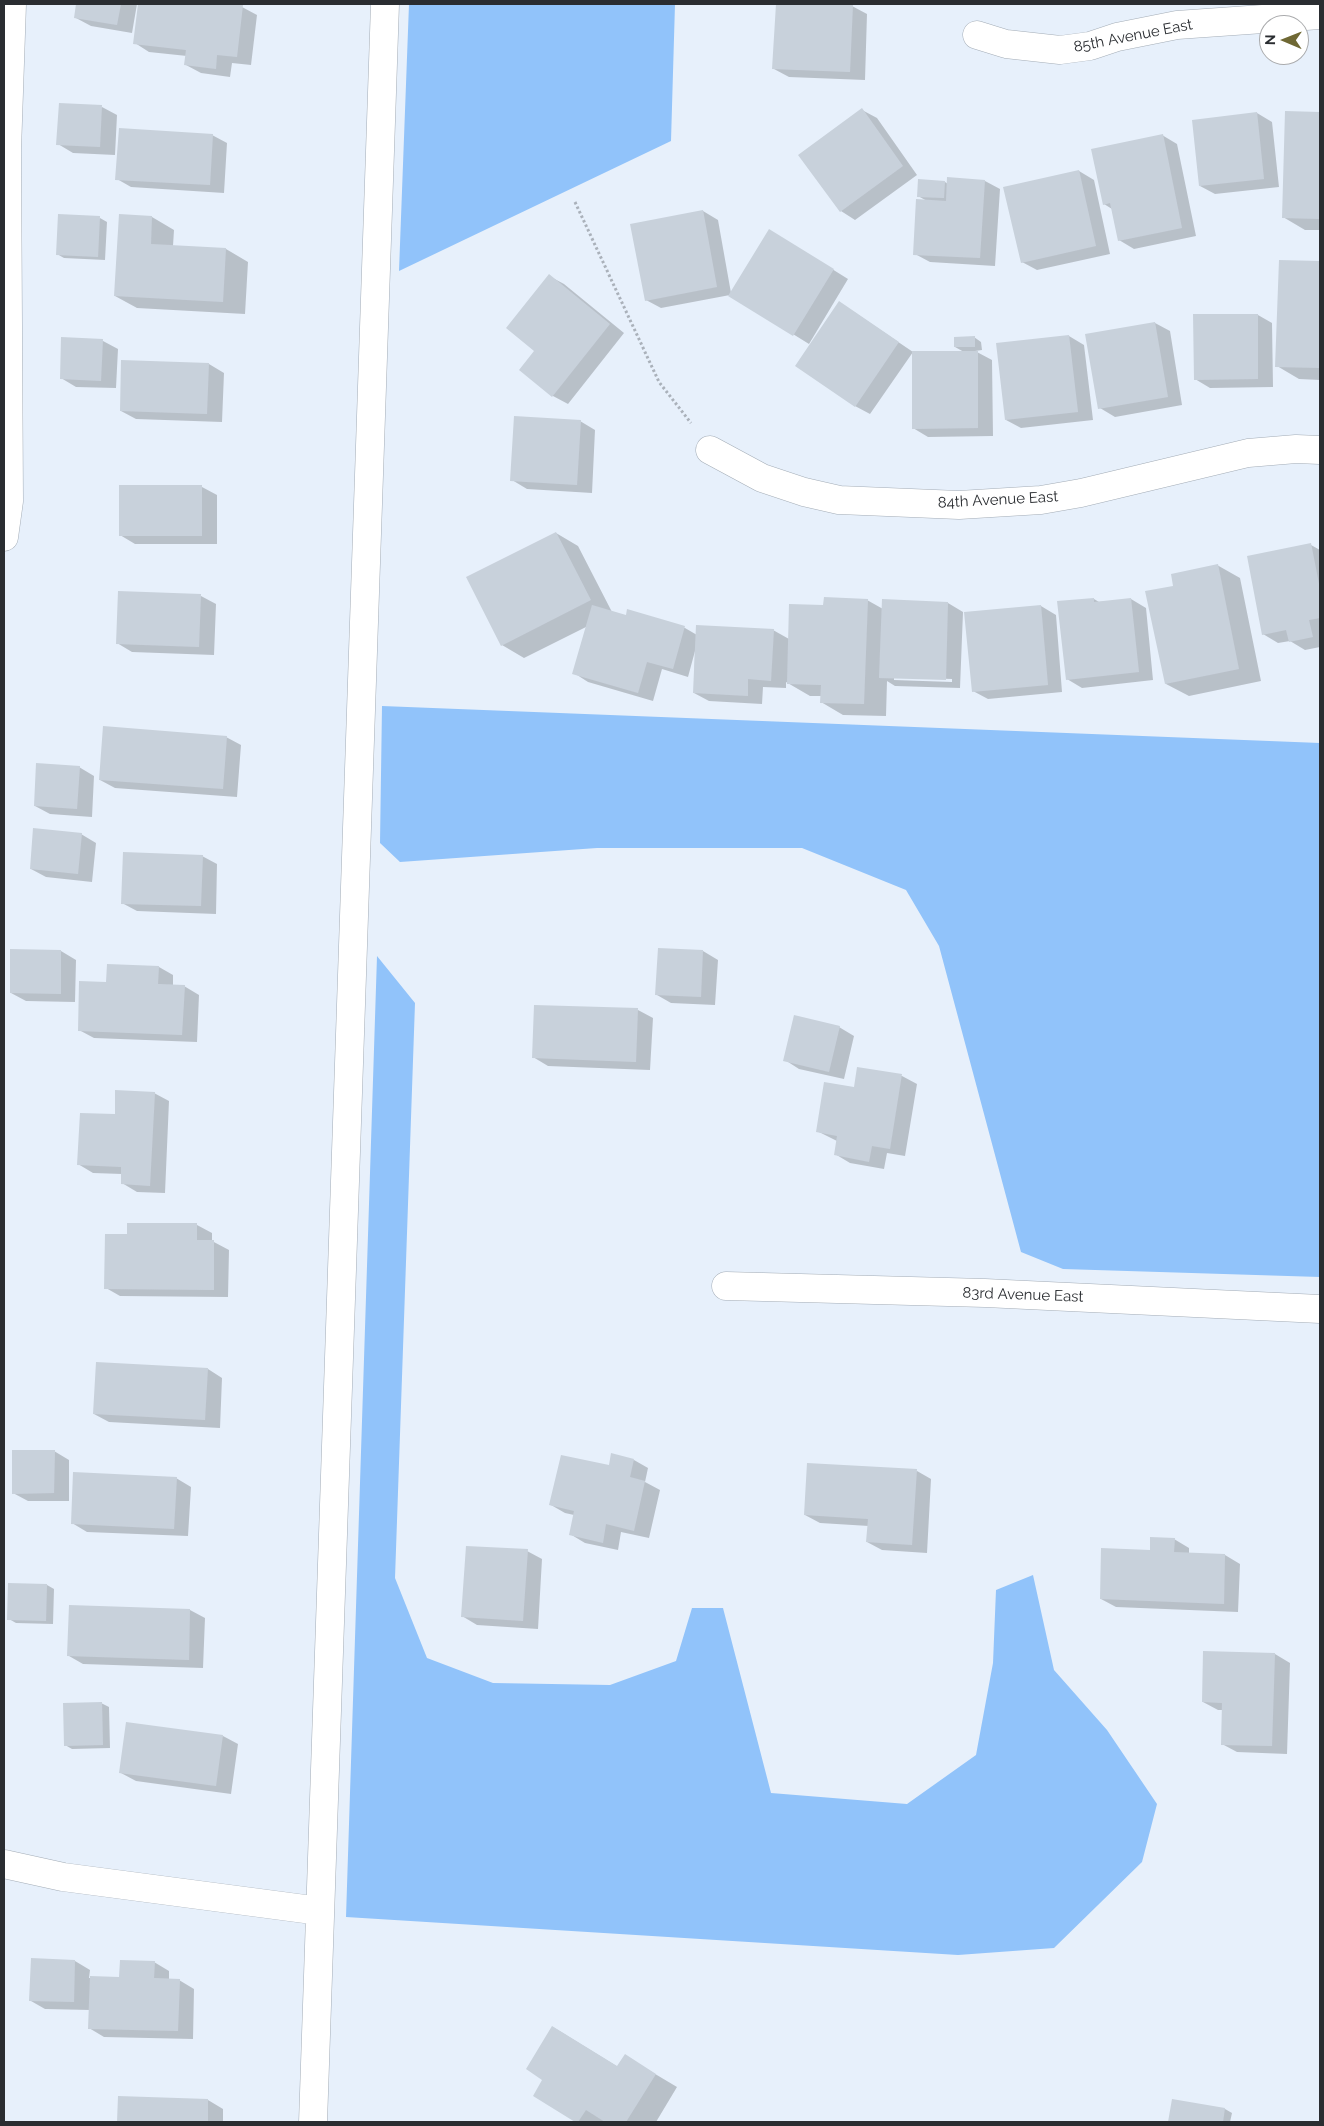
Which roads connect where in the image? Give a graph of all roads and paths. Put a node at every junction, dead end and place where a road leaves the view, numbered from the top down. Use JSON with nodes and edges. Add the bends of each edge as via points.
{"nodes":[{"id":1,"x":12,"y":4,"type":"edge"},
{"id":2,"x":385,"y":4,"type":"edge"},
{"id":3,"x":1320,"y":15,"type":"edge"},
{"id":4,"x":977,"y":35,"type":"dead end"},
{"id":5,"x":575,"y":202,"type":"dead end"},
{"id":6,"x":710,"y":450,"type":"joint"},
{"id":7,"x":1320,"y":450,"type":"edge"},
{"id":8,"x":4,"y":538,"type":"edge"},
{"id":9,"x":726,"y":1286,"type":"dead end"},
{"id":10,"x":1320,"y":1309,"type":"edge"},
{"id":11,"x":4,"y":1864,"type":"edge"},
{"id":12,"x":320,"y":1911,"type":"junction"},
{"id":13,"x":312,"y":2122,"type":"edge"}],
"edges":[{"from":1,"to":8,"type":"street","via":[[7,150],[9,501]]},
{"from":2,"to":12,"type":"street"},
{"from":3,"to":4,"type":"street","name":"85th Avenue East","via":[[1177,25],[1060,50],[1006,44]]},
{"from":5,"to":6,"type":"path","via":[[660,382]]},
{"from":6,"to":7,"type":"street","name":"84th Avenue East","via":[[762,478],[839,500],[959,505],[1041,500],[1081,493],[1248,453]]},
{"from":9,"to":10,"type":"street","name":"83rd Avenue East","via":[[985,1293]]},
{"from":11,"to":12,"type":"street","via":[[63,1877]]},
{"from":12,"to":13,"type":"street"}]}
